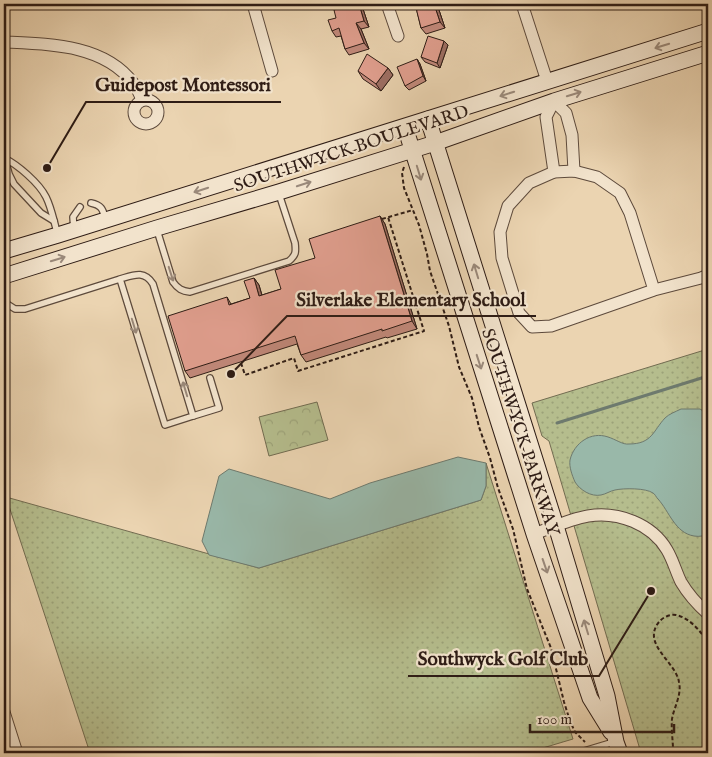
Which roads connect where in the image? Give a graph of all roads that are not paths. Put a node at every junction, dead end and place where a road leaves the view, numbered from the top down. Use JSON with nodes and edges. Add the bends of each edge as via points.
{"nodes":[{"id":1,"x":253,"y":4,"type":"edge"},
{"id":2,"x":387,"y":4,"type":"edge"},
{"id":3,"x":522,"y":4,"type":"edge"},
{"id":4,"x":708,"y":31,"type":"edge"},
{"id":5,"x":398,"y":36,"type":"dead end"},
{"id":6,"x":4,"y":42,"type":"edge"},
{"id":7,"x":708,"y":53,"type":"edge"},
{"id":8,"x":272,"y":70,"type":"dead end"},
{"id":9,"x":547,"y":81,"type":"junction"},
{"id":10,"x":142,"y":100,"type":"dead end"},
{"id":11,"x":554,"y":101,"type":"junction"},
{"id":12,"x":428,"y":119,"type":"junction"},
{"id":13,"x":405,"y":126,"type":"junction"},
{"id":14,"x":561,"y":138,"type":"junction"},
{"id":15,"x":435,"y":143,"type":"junction"},
{"id":16,"x":412,"y":150,"type":"junction"},
{"id":17,"x":4,"y":158,"type":"edge"},
{"id":18,"x":271,"y":168,"type":"junction"},
{"id":19,"x":574,"y":171,"type":"junction"},
{"id":20,"x":554,"y":172,"type":"junction"},
{"id":21,"x":279,"y":192,"type":"junction"},
{"id":22,"x":91,"y":203,"type":"dead end"},
{"id":23,"x":80,"y":206,"type":"dead end"},
{"id":24,"x":150,"y":206,"type":"junction"},
{"id":25,"x":106,"y":220,"type":"junction"},
{"id":26,"x":56,"y":228,"type":"junction"},
{"id":27,"x":157,"y":228,"type":"junction"},
{"id":28,"x":74,"y":230,"type":"junction"},
{"id":29,"x":4,"y":249,"type":"edge"},
{"id":30,"x":8,"y":274,"type":"edge"},
{"id":31,"x":708,"y":275,"type":"edge"},
{"id":32,"x":120,"y":279,"type":"junction"},
{"id":33,"x":654,"y":290,"type":"junction"},
{"id":34,"x":4,"y":302,"type":"edge"},
{"id":35,"x":496,"y":334,"type":"junction"},
{"id":36,"x":472,"y":342,"type":"junction"},
{"id":37,"x":210,"y":378,"type":"dead end"},
{"id":38,"x":194,"y":416,"type":"junction"},
{"id":39,"x":556,"y":526,"type":"junction"},
{"id":40,"x":534,"y":534,"type":"junction"},
{"id":41,"x":708,"y":614,"type":"edge"},
{"id":42,"x":4,"y":712,"type":"edge"},
{"id":43,"x":618,"y":748,"type":"edge"},
{"id":44,"x":17,"y":753,"type":"edge"},
{"id":45,"x":581,"y":753,"type":"edge"}],
"edges":[{"from":1,"to":8,"type":"street"},
{"from":2,"to":5,"type":"street"},
{"from":3,"to":9,"type":"street"},
{"from":4,"to":9,"type":"street","name":"SOUTHWYCK BOULEVARD","one_way":true},
{"from":6,"to":10,"type":"street","via":[[40,44],[94,54],[123,71],[135,84]]},
{"from":11,"to":7,"type":"street","name":"SOUTHWYCK BOULEVARD","one_way":true},
{"from":9,"to":11,"type":"street"},
{"from":9,"to":12,"type":"street","name":"SOUTHWYCK BOULEVARD","one_way":true},
{"from":11,"to":14,"type":"street","via":[[566,113]]},
{"from":11,"to":14,"type":"street","via":[[546,116]]},
{"from":11,"to":15,"type":"street","name":"SOUTHWYCK BOULEVARD"},
{"from":12,"to":13,"type":"street","name":"SOUTHWYCK BOULEVARD"},
{"from":12,"to":15,"type":"street","name":"SOUTHWYCK PARKWAY"},
{"from":13,"to":16,"type":"street","name":"SOUTHWYCK PARKWAY"},
{"from":13,"to":18,"type":"street","name":"SOUTHWYCK BOULEVARD"},
{"from":14,"to":19,"type":"street"},
{"from":14,"to":20,"type":"street"},
{"from":15,"to":16,"type":"street","name":"SOUTHWYCK BOULEVARD"},
{"from":35,"to":15,"type":"street","name":"SOUTHWYCK PARKWAY","one_way":true},
{"from":21,"to":16,"type":"street","name":"SOUTHWYCK BOULEVARD","one_way":true},
{"from":16,"to":36,"type":"street","name":"SOUTHWYCK PARKWAY","one_way":true},
{"from":17,"to":26,"type":"lane","via":[[14,184]]},
{"from":17,"to":26,"type":"lane","via":[[18,166],[41,190]]},
{"from":18,"to":21,"type":"street"},
{"from":18,"to":24,"type":"street","name":"SOUTHWYCK BOULEVARD","one_way":true},
{"from":19,"to":20,"type":"street"},
{"from":19,"to":33,"type":"street","via":[[597,177],[620,193],[630,213]]},
{"from":20,"to":33,"type":"street","via":[[529,182],[508,206],[500,232],[502,258],[519,313],[532,327],[551,326]]},
{"from":21,"to":27,"type":"street","name":"SOUTHWYCK BOULEVARD"},
{"from":27,"to":21,"type":"lane","one_way":true,"via":[[173,282],[190,292],[294,257],[295,243]]},
{"from":22,"to":25,"type":"lane","via":[[102,208]]},
{"from":23,"to":28,"type":"lane","via":[[73,217]]},
{"from":24,"to":25,"type":"street","name":"SOUTHWYCK BOULEVARD"},
{"from":24,"to":27,"type":"street"},
{"from":25,"to":28,"type":"street","name":"SOUTHWYCK BOULEVARD"},
{"from":26,"to":28,"type":"street","name":"SOUTHWYCK BOULEVARD"},
{"from":26,"to":29,"type":"street","name":"SOUTHWYCK BOULEVARD"},
{"from":30,"to":27,"type":"street","name":"SOUTHWYCK BOULEVARD","one_way":true},
{"from":29,"to":30,"type":"street"},
{"from":31,"to":33,"type":"street"},
{"from":32,"to":34,"type":"lane","via":[[25,309],[15,309]]},
{"from":38,"to":32,"type":"lane","one_way":true,"via":[[150,278],[139,274]]},
{"from":32,"to":38,"type":"lane","one_way":true,"via":[[165,425]]},
{"from":35,"to":36,"type":"street"},
{"from":35,"to":39,"type":"street","name":"SOUTHWYCK PARKWAY"},
{"from":36,"to":40,"type":"street","name":"SOUTHWYCK PARKWAY","one_way":true},
{"from":37,"to":38,"type":"lane","via":[[219,408]]},
{"from":39,"to":40,"type":"street"},
{"from":39,"to":41,"type":"street","via":[[603,514],[648,528],[668,551],[681,582]]},
{"from":43,"to":39,"type":"street","name":"SOUTHWYCK PARKWAY","one_way":true,"via":[[607,696]]},
{"from":40,"to":43,"type":"street","name":"SOUTHWYCK PARKWAY","one_way":true,"via":[[590,698]]},
{"from":42,"to":44,"type":"street"},
{"from":43,"to":45,"type":"lane"}]}
